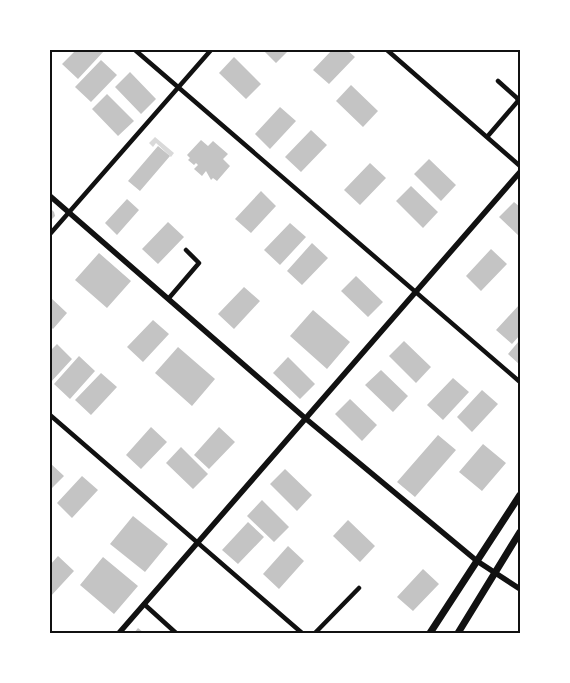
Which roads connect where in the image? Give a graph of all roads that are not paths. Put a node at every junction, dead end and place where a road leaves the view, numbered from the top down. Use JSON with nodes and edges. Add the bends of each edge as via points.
{"nodes":[{"id":1,"x":135,"y":50,"type":"edge"},
{"id":2,"x":211,"y":50,"type":"edge"},
{"id":3,"x":387,"y":50,"type":"edge"},
{"id":4,"x":498,"y":81,"type":"dead end"},
{"id":5,"x":178,"y":88,"type":"junction"},
{"id":6,"x":487,"y":137,"type":"junction"},
{"id":7,"x":520,"y":166,"type":"edge"},
{"id":8,"x":520,"y":172,"type":"edge"},
{"id":9,"x":50,"y":196,"type":"edge"},
{"id":10,"x":68,"y":212,"type":"junction"},
{"id":11,"x":50,"y":234,"type":"edge"},
{"id":12,"x":186,"y":250,"type":"dead end"},
{"id":13,"x":414,"y":293,"type":"junction"},
{"id":14,"x":168,"y":298,"type":"junction"},
{"id":15,"x":520,"y":382,"type":"edge"},
{"id":16,"x":50,"y":415,"type":"edge"},
{"id":17,"x":305,"y":418,"type":"junction"},
{"id":18,"x":520,"y":496,"type":"edge"},
{"id":19,"x":520,"y":532,"type":"edge"},
{"id":20,"x":197,"y":542,"type":"junction"},
{"id":21,"x":477,"y":562,"type":"junction"},
{"id":22,"x":496,"y":571,"type":"junction"},
{"id":23,"x":359,"y":588,"type":"dead end"},
{"id":24,"x":520,"y":589,"type":"edge"},
{"id":25,"x":144,"y":604,"type":"junction"},
{"id":26,"x":119,"y":633,"type":"edge"},
{"id":27,"x":176,"y":633,"type":"edge"},
{"id":28,"x":302,"y":633,"type":"edge"},
{"id":29,"x":315,"y":633,"type":"edge"},
{"id":30,"x":430,"y":633,"type":"edge"},
{"id":31,"x":458,"y":633,"type":"edge"}],
"edges":[{"from":1,"to":5,"type":"street"},
{"from":2,"to":5,"type":"street"},
{"from":3,"to":6,"type":"street"},
{"from":4,"to":6,"type":"street","via":[[518,101]]},
{"from":5,"to":10,"type":"street"},
{"from":5,"to":13,"type":"street"},
{"from":6,"to":7,"type":"street"},
{"from":8,"to":13,"type":"street"},
{"from":9,"to":10,"type":"street"},
{"from":10,"to":11,"type":"street"},
{"from":10,"to":14,"type":"street"},
{"from":12,"to":14,"type":"street","via":[[199,263]]},
{"from":13,"to":15,"type":"street"},
{"from":13,"to":17,"type":"street"},
{"from":14,"to":17,"type":"street"},
{"from":16,"to":20,"type":"street"},
{"from":17,"to":20,"type":"street"},
{"from":17,"to":21,"type":"street"},
{"from":18,"to":21,"type":"main road"},
{"from":19,"to":22,"type":"main road"},
{"from":20,"to":25,"type":"street"},
{"from":20,"to":28,"type":"street"},
{"from":21,"to":22,"type":"street"},
{"from":21,"to":30,"type":"main road"},
{"from":22,"to":24,"type":"street"},
{"from":22,"to":31,"type":"main road"},
{"from":23,"to":29,"type":"street"},
{"from":25,"to":26,"type":"street"},
{"from":25,"to":27,"type":"street"}]}
